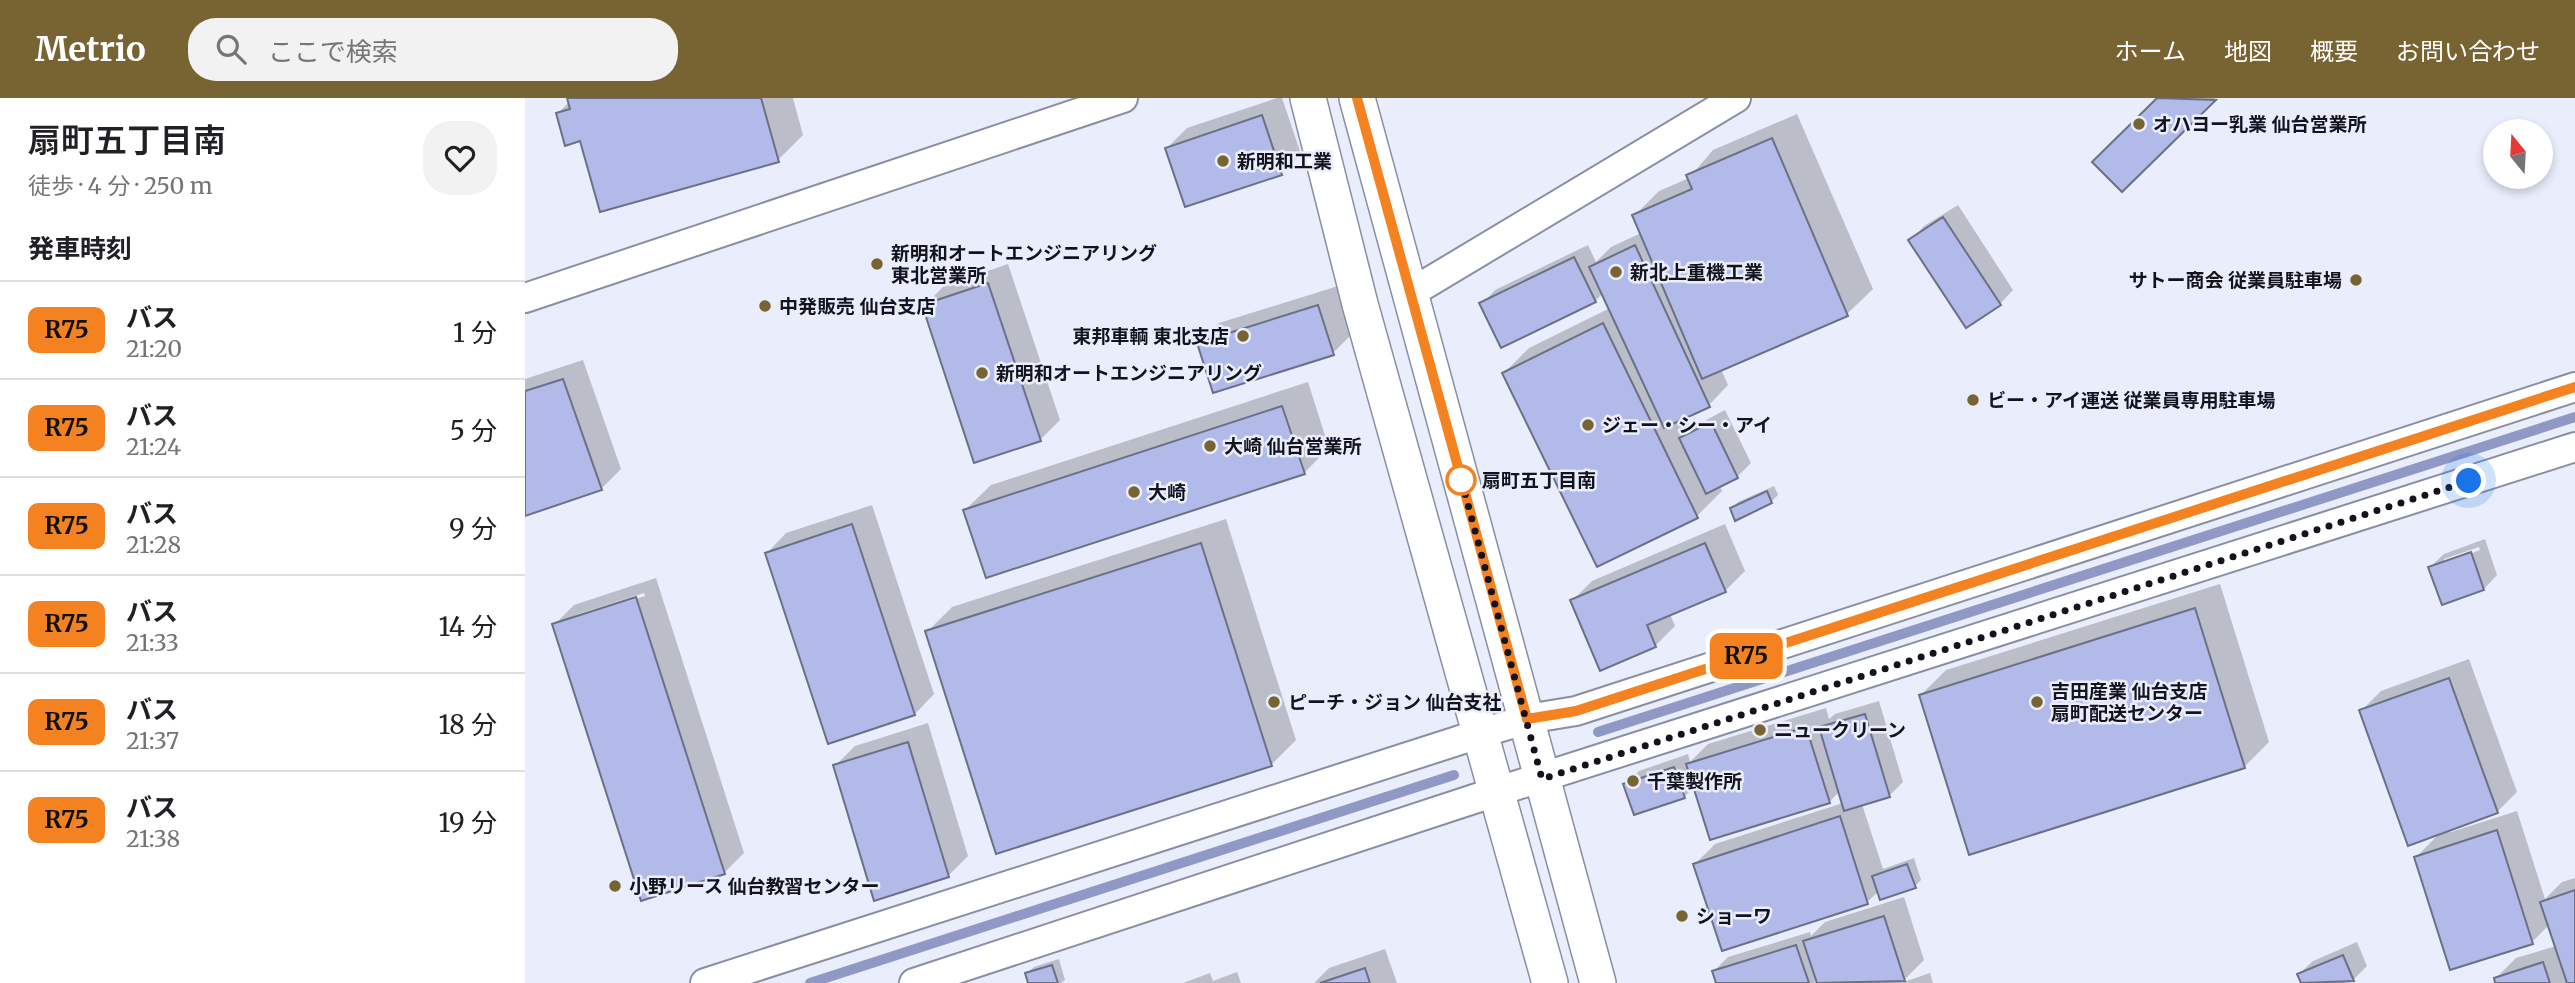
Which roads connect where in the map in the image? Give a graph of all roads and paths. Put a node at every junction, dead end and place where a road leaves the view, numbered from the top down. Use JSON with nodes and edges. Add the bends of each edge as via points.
{"nodes":[{"id":1,"x":1123,"y":98,"type":"edge"},
{"id":2,"x":1308,"y":98,"type":"edge"},
{"id":3,"x":1357,"y":98,"type":"edge"},
{"id":4,"x":1736,"y":98,"type":"edge"},
{"id":5,"x":1409,"y":294,"type":"junction"},
{"id":6,"x":525,"y":298,"type":"edge"},
{"id":7,"x":2575,"y":387,"type":"edge"},
{"id":8,"x":2575,"y":447,"type":"edge"},
{"id":9,"x":1527,"y":719,"type":"junction"},
{"id":10,"x":1482,"y":733,"type":"junction"},
{"id":11,"x":1542,"y":779,"type":"junction"},
{"id":12,"x":1499,"y":792,"type":"junction"},
{"id":13,"x":705,"y":983,"type":"edge"},
{"id":14,"x":914,"y":983,"type":"edge"},
{"id":15,"x":1550,"y":983,"type":"edge"},
{"id":16,"x":1598,"y":983,"type":"edge"}],
"edges":[{"from":1,"to":6,"type":"street"},
{"from":2,"to":10,"type":"street","via":[[1360,304]]},
{"from":3,"to":5,"type":"street"},
{"from":4,"to":5,"type":"street"},
{"from":5,"to":9,"type":"street"},
{"from":7,"to":9,"type":"street","via":[[1576,711]]},
{"from":8,"to":11,"type":"street"},
{"from":9,"to":10,"type":"street"},
{"from":9,"to":11,"type":"street"},
{"from":10,"to":12,"type":"street"},
{"from":10,"to":13,"type":"street"},
{"from":11,"to":12,"type":"street"},
{"from":11,"to":16,"type":"street"},
{"from":12,"to":14,"type":"street"},
{"from":12,"to":15,"type":"street"}]}
